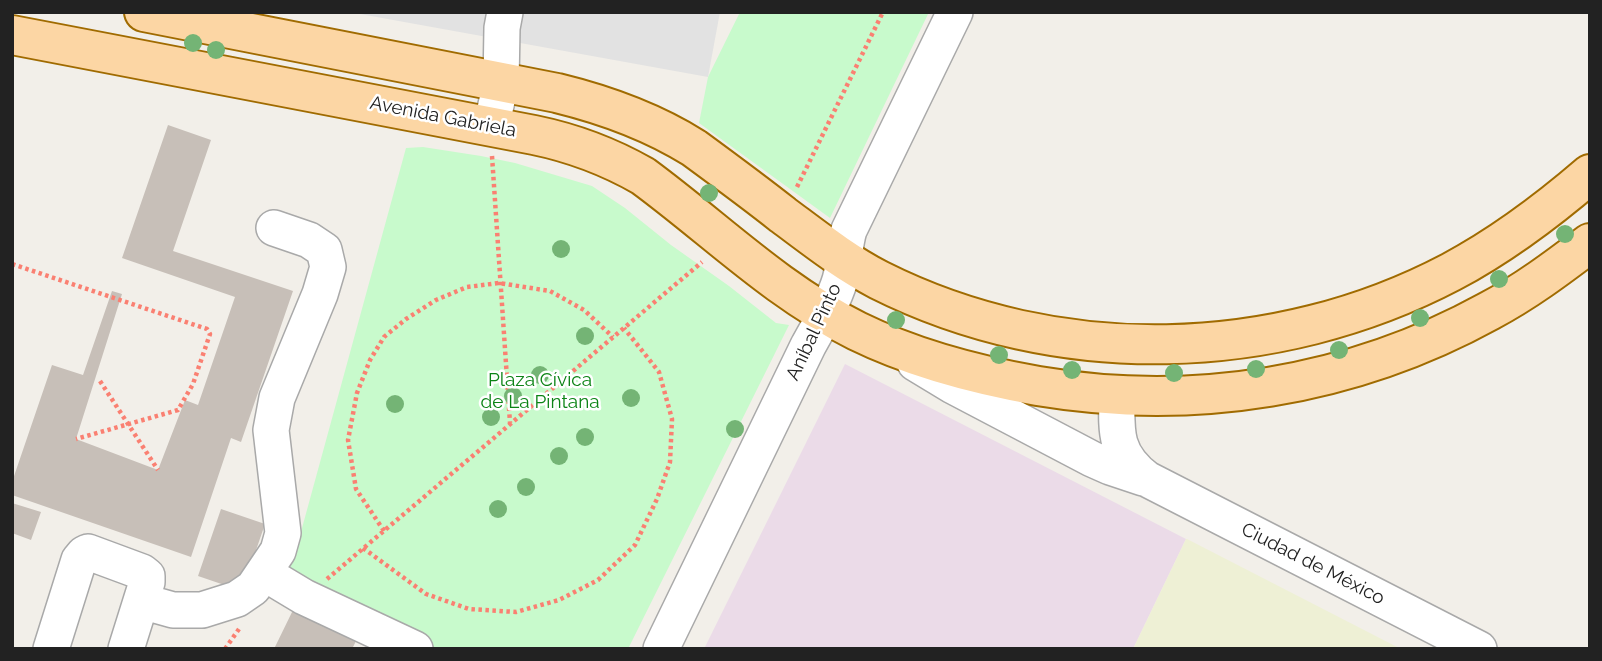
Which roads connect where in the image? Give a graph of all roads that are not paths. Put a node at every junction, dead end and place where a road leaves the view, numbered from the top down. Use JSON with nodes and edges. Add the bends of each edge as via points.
{"nodes":[{"id":1,"x":144,"y":12,"type":"edge"},
{"id":2,"x":505,"y":12,"type":"edge"},
{"id":3,"x":955,"y":12,"type":"edge"},
{"id":4,"x":199,"y":17,"type":"edge"},
{"id":5,"x":12,"y":35,"type":"edge"},
{"id":6,"x":501,"y":83,"type":"junction"},
{"id":7,"x":491,"y":127,"type":"junction"},
{"id":8,"x":1590,"y":174,"type":"edge"},
{"id":9,"x":274,"y":228,"type":"dead end"},
{"id":10,"x":1590,"y":243,"type":"edge"},
{"id":11,"x":844,"y":260,"type":"junction"},
{"id":12,"x":825,"y":314,"type":"junction"},
{"id":13,"x":1099,"y":343,"type":"junction"},
{"id":14,"x":893,"y":346,"type":"junction"},
{"id":15,"x":1117,"y":396,"type":"junction"},
{"id":16,"x":1147,"y":479,"type":"junction"},
{"id":17,"x":292,"y":590,"type":"road end"},
{"id":18,"x":141,"y":601,"type":"junction"},
{"id":19,"x":51,"y":649,"type":"edge"},
{"id":20,"x":126,"y":649,"type":"edge"},
{"id":21,"x":415,"y":649,"type":"edge"},
{"id":22,"x":661,"y":649,"type":"edge"},
{"id":23,"x":1479,"y":649,"type":"edge"}],
"edges":[{"from":1,"to":4,"type":"main road"},
{"from":2,"to":6,"type":"street"},
{"from":3,"to":11,"type":"street","name":"Aníbal Pinto","via":[[855,215]]},
{"from":4,"to":6,"type":"main road"},
{"from":5,"to":7,"type":"main road","name":"Avenida Gabriela"},
{"from":6,"to":7,"type":"street"},
{"from":6,"to":11,"type":"main road","via":[[588,101],[648,122],[694,148]]},
{"from":7,"to":12,"type":"main road","name":"Avenida Gabriela","via":[[562,141],[624,166]]},
{"from":8,"to":13,"type":"main road","via":[[1485,253],[1418,288],[1346,316],[1227,341]]},
{"from":9,"to":18,"type":"street","via":[[324,250],[328,267],[277,398],[271,430],[283,533],[278,551],[253,588],[237,599],[202,610],[173,610]]},
{"from":10,"to":15,"type":"main road","name":"Avenida Gabriela","via":[[1489,311],[1445,334],[1352,369],[1247,391]]},
{"from":11,"to":12,"type":"street","name":"Aníbal Pinto"},
{"from":11,"to":13,"type":"main road","via":[[881,281],[955,311],[1028,332]]},
{"from":12,"to":14,"type":"main road","name":"Avenida Gabriela"},
{"from":12,"to":22,"type":"street","name":"Aníbal Pinto"},
{"from":13,"to":15,"type":"main road","via":[[1114,371]]},
{"from":14,"to":15,"type":"main road","name":"Avenida Gabriela","via":[[1006,380]]},
{"from":14,"to":16,"type":"street","name":"Ciudad de México","via":[[953,386],[1110,467]]},
{"from":15,"to":16,"type":"street","name":"Ciudad de México","via":[[1116,424],[1123,453]]},
{"from":16,"to":23,"type":"street","name":"Ciudad de México"},
{"from":17,"to":21,"type":"street"},
{"from":18,"to":19,"type":"street","via":[[147,576],[84,554]]},
{"from":18,"to":20,"type":"street"}]}
